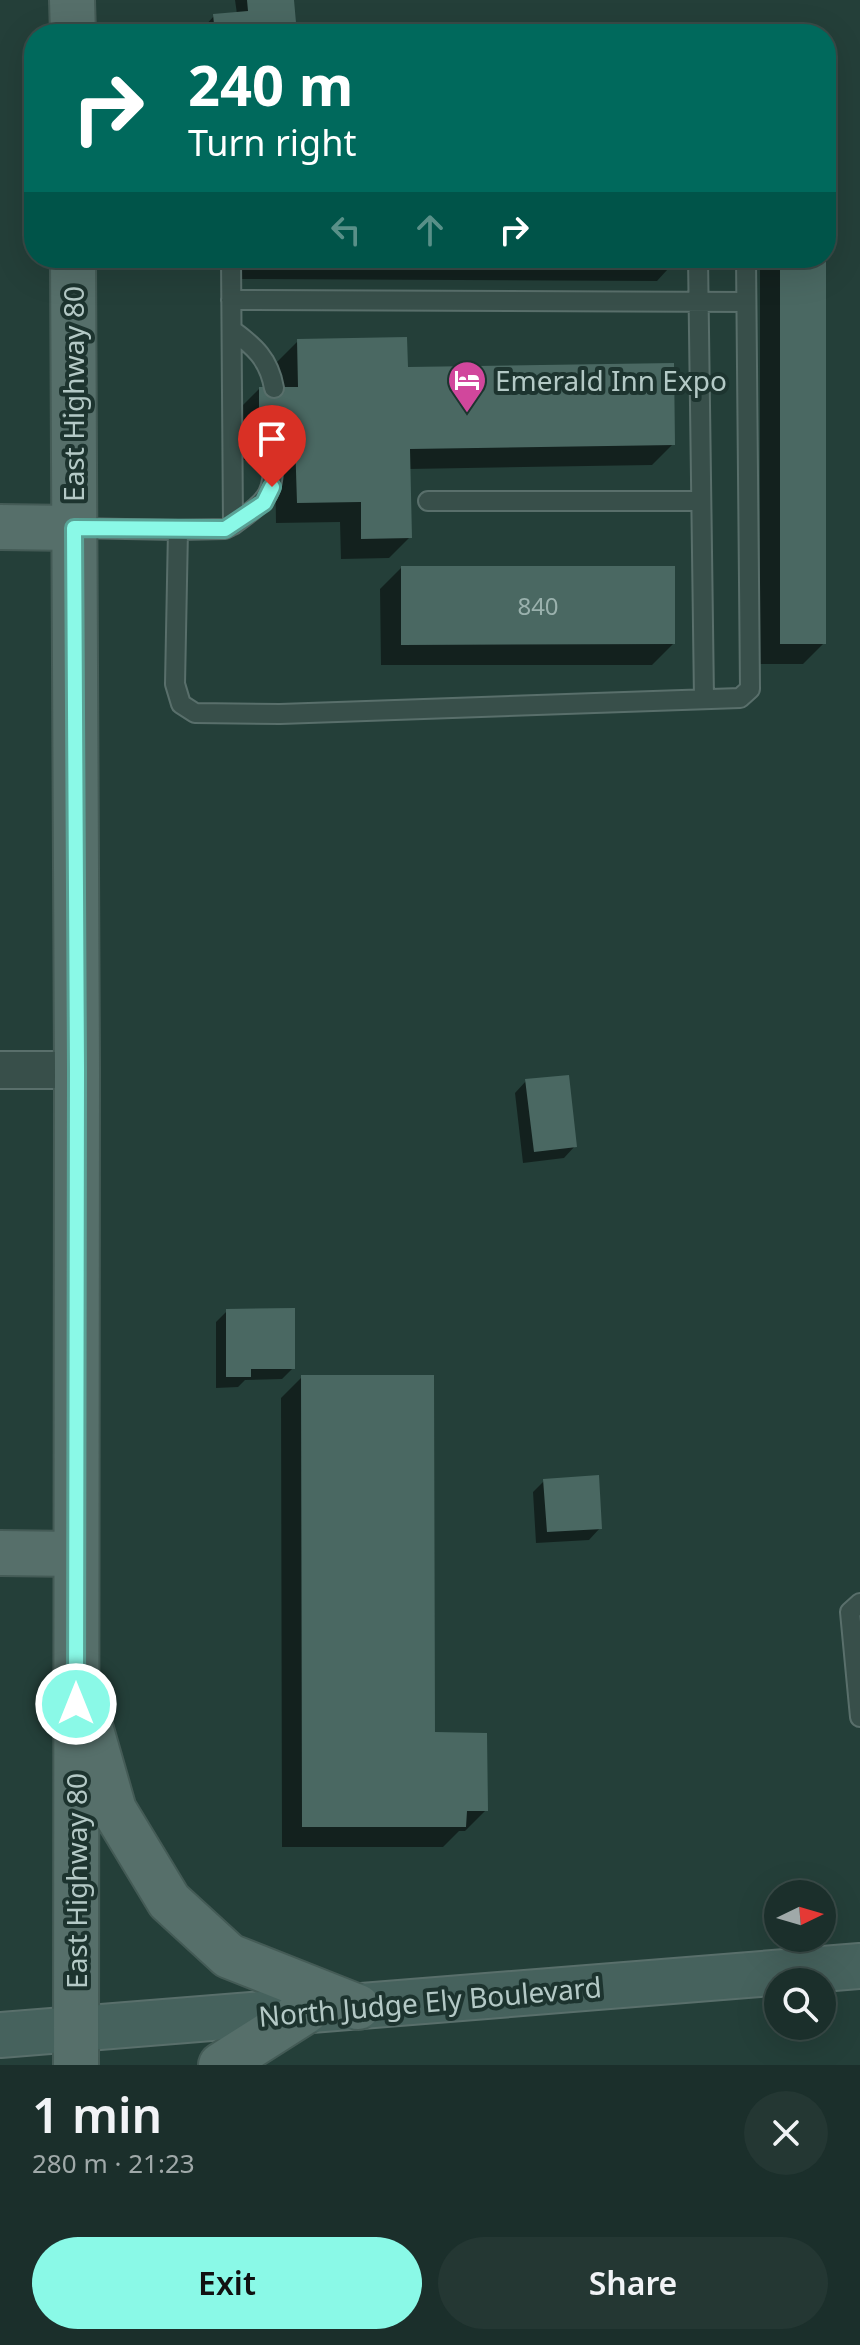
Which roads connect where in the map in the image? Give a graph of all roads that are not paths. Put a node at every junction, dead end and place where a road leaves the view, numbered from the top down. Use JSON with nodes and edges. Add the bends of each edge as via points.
{"nodes":[{"id":1,"x":72,"y":0,"type":"edge"},
{"id":2,"x":73,"y":24,"type":"edge"},
{"id":3,"x":73,"y":268,"type":"edge"},
{"id":4,"x":231,"y":268,"type":"edge"},
{"id":5,"x":698,"y":268,"type":"edge"},
{"id":6,"x":746,"y":268,"type":"edge"},
{"id":7,"x":231,"y":300,"type":"junction"},
{"id":8,"x":698,"y":302,"type":"junction"},
{"id":9,"x":746,"y":302,"type":"junction"},
{"id":10,"x":232,"y":330,"type":"junction"},
{"id":11,"x":274,"y":388,"type":"dead end"},
{"id":12,"x":274,"y":440,"type":"dead end"},
{"id":13,"x":428,"y":501,"type":"dead end"},
{"id":14,"x":701,"y":501,"type":"junction"},
{"id":15,"x":233,"y":525,"type":"junction"},
{"id":16,"x":0,"y":527,"type":"edge"},
{"id":17,"x":74,"y":528,"type":"junction"},
{"id":18,"x":178,"y":530,"type":"junction"},
{"id":19,"x":704,"y":699,"type":"junction"},
{"id":20,"x":0,"y":1070,"type":"edge"},
{"id":21,"x":77,"y":1070,"type":"junction"},
{"id":22,"x":0,"y":1553,"type":"edge"},
{"id":23,"x":76,"y":1554,"type":"junction"},
{"id":24,"x":860,"y":1603,"type":"edge"},
{"id":25,"x":76,"y":1675,"type":"junction"},
{"id":26,"x":860,"y":1717,"type":"edge"},
{"id":27,"x":860,"y":1966,"type":"edge"},
{"id":28,"x":358,"y":2007,"type":"junction"},
{"id":29,"x":306,"y":2011,"type":"junction"},
{"id":30,"x":0,"y":2035,"type":"edge"},
{"id":31,"x":76,"y":2047,"type":"edge"},
{"id":32,"x":221,"y":2065,"type":"edge"}],
"edges":[{"from":1,"to":2,"type":"main road"},
{"from":3,"to":17,"type":"main road","name":"East Highway 80"},
{"from":4,"to":7,"type":"lane"},
{"from":5,"to":8,"type":"lane"},
{"from":6,"to":9,"type":"lane"},
{"from":7,"to":8,"type":"lane"},
{"from":7,"to":10,"type":"lane"},
{"from":8,"to":9,"type":"lane"},
{"from":8,"to":14,"type":"lane"},
{"from":9,"to":19,"type":"lane","via":[[750,689],[740,698]]},
{"from":10,"to":11,"type":"lane","via":[[271,369]]},
{"from":10,"to":15,"type":"lane"},
{"from":12,"to":15,"type":"lane","via":[[272,487],[264,503]]},
{"from":13,"to":14,"type":"lane"},
{"from":14,"to":19,"type":"lane"},
{"from":15,"to":18,"type":"lane"},
{"from":16,"to":17,"type":"main road"},
{"from":17,"to":18,"type":"lane"},
{"from":17,"to":21,"type":"main road","name":"East Highway 80"},
{"from":18,"to":19,"type":"lane","via":[[175,684],[181,704],[195,713]]},
{"from":20,"to":21,"type":"street"},
{"from":21,"to":23,"type":"main road","name":"East Highway 80"},
{"from":22,"to":23,"type":"main road"},
{"from":23,"to":25,"type":"main road","name":"East Highway 80"},
{"from":24,"to":26,"type":"lane","via":[[850,1612]]},
{"from":25,"to":28,"type":"main road","via":[[114,1810],[169,1901],[229,1956]]},
{"from":25,"to":31,"type":"main road","name":"East Highway 80"},
{"from":27,"to":28,"type":"main road","name":"North Judge Ely Boulevard"},
{"from":28,"to":29,"type":"main road","name":"North Judge Ely Boulevard"},
{"from":29,"to":31,"type":"main road","name":"North Judge Ely Boulevard"},
{"from":29,"to":32,"type":"main road"},
{"from":30,"to":31,"type":"main road","name":"North Judge Ely Boulevard"}]}
